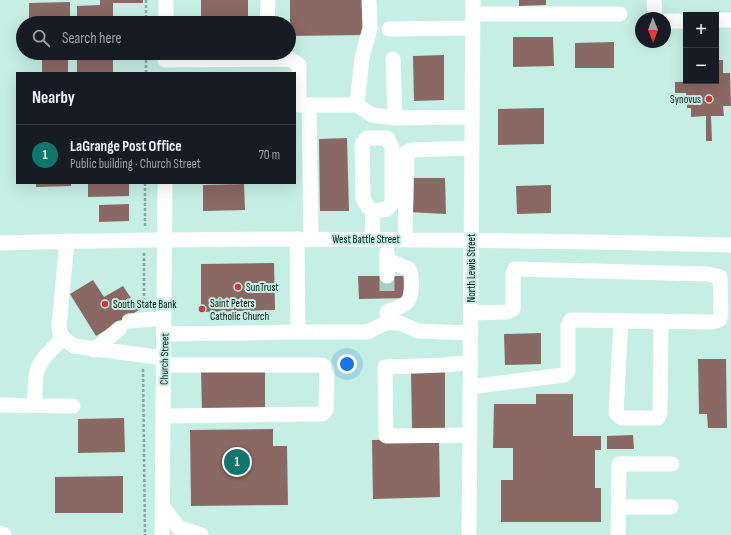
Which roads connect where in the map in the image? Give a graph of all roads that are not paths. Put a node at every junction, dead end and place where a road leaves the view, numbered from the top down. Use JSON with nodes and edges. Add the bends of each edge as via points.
{"nodes":[{"id":1,"x":166,"y":0,"type":"edge"},
{"id":2,"x":268,"y":0,"type":"edge"},
{"id":3,"x":369,"y":0,"type":"edge"},
{"id":4,"x":654,"y":0,"type":"edge"},
{"id":5,"x":655,"y":12,"type":"edge"},
{"id":6,"x":473,"y":14,"type":"edge"},
{"id":7,"x":620,"y":14,"type":"dead end"},
{"id":8,"x":166,"y":16,"type":"edge"},
{"id":9,"x":267,"y":16,"type":"edge"},
{"id":10,"x":719,"y":20,"type":"edge"},
{"id":11,"x":731,"y":20,"type":"edge"},
{"id":12,"x":671,"y":21,"type":"edge"},
{"id":13,"x":683,"y":21,"type":"edge"},
{"id":14,"x":389,"y":29,"type":"dead end"},
{"id":15,"x":393,"y":59,"type":"dead end"},
{"id":16,"x":228,"y":60,"type":"edge"},
{"id":17,"x":292,"y":60,"type":"edge"},
{"id":18,"x":165,"y":62,"type":"edge"},
{"id":19,"x":301,"y":105,"type":"edge"},
{"id":20,"x":357,"y":105,"type":"junction"},
{"id":21,"x":472,"y":117,"type":"junction"},
{"id":22,"x":395,"y":118,"type":"junction"},
{"id":23,"x":472,"y":148,"type":"junction"},
{"id":24,"x":165,"y":184,"type":"edge"},
{"id":25,"x":373,"y":211,"type":"dead end"},
{"id":26,"x":165,"y":239,"type":"junction"},
{"id":27,"x":304,"y":239,"type":"junction"},
{"id":28,"x":372,"y":239,"type":"junction"},
{"id":29,"x":387,"y":239,"type":"junction"},
{"id":30,"x":405,"y":239,"type":"junction"},
{"id":31,"x":471,"y":239,"type":"junction"},
{"id":32,"x":67,"y":241,"type":"junction"},
{"id":33,"x":0,"y":243,"type":"edge"},
{"id":34,"x":731,"y":245,"type":"edge"},
{"id":35,"x":387,"y":260,"type":"junction"},
{"id":36,"x":387,"y":276,"type":"tunnel mouth"},
{"id":37,"x":387,"y":311,"type":"junction"},
{"id":38,"x":471,"y":313,"type":"junction"},
{"id":39,"x":164,"y":318,"type":"junction"},
{"id":40,"x":621,"y":320,"type":"junction"},
{"id":41,"x":661,"y":321,"type":"junction"},
{"id":42,"x":298,"y":332,"type":"junction"},
{"id":43,"x":471,"y":333,"type":"junction"},
{"id":44,"x":164,"y":334,"type":"junction"},
{"id":45,"x":63,"y":338,"type":"junction"},
{"id":46,"x":94,"y":350,"type":"junction"},
{"id":47,"x":164,"y":362,"type":"junction"},
{"id":48,"x":470,"y":362,"type":"junction"},
{"id":49,"x":470,"y":387,"type":"junction"},
{"id":50,"x":0,"y":405,"type":"edge"},
{"id":51,"x":35,"y":406,"type":"junction"},
{"id":52,"x":73,"y":406,"type":"dead end"},
{"id":53,"x":163,"y":416,"type":"junction"},
{"id":54,"x":470,"y":435,"type":"junction"},
{"id":55,"x":672,"y":464,"type":"dead end"},
{"id":56,"x":162,"y":506,"type":"junction"},
{"id":57,"x":618,"y":507,"type":"junction"},
{"id":58,"x":671,"y":507,"type":"dead end"},
{"id":59,"x":0,"y":533,"type":"edge"},
{"id":60,"x":4,"y":535,"type":"edge"},
{"id":61,"x":162,"y":535,"type":"edge"},
{"id":62,"x":201,"y":535,"type":"edge"},
{"id":63,"x":469,"y":535,"type":"edge"},
{"id":64,"x":618,"y":535,"type":"edge"}],
"edges":[{"from":1,"to":8,"type":"street"},
{"from":2,"to":9,"type":"street"},
{"from":3,"to":20,"type":"street","via":[[370,28],[362,58]]},
{"from":4,"to":5,"type":"street"},
{"from":6,"to":7,"type":"street"},
{"from":6,"to":14,"type":"street"},
{"from":6,"to":21,"type":"street","name":"North Lewis Street"},
{"from":10,"to":11,"type":"street"},
{"from":12,"to":13,"type":"street"},
{"from":15,"to":22,"type":"street"},
{"from":16,"to":18,"type":"street"},
{"from":17,"to":19,"type":"street","via":[[298,65]]},
{"from":19,"to":20,"type":"street"},
{"from":19,"to":27,"type":"street"},
{"from":20,"to":22,"type":"street","via":[[372,115]]},
{"from":21,"to":22,"type":"street"},
{"from":21,"to":23,"type":"street","name":"North Lewis Street"},
{"from":23,"to":30,"type":"street","via":[[407,152]]},
{"from":23,"to":31,"type":"street","name":"North Lewis Street"},
{"from":24,"to":26,"type":"street","name":"Church Street"},
{"from":25,"to":28,"type":"street"},
{"from":26,"to":27,"type":"street","name":"West Battle Street"},
{"from":26,"to":32,"type":"street","name":"West Battle Street"},
{"from":26,"to":39,"type":"street","name":"Church Street"},
{"from":27,"to":28,"type":"street","name":"West Battle Street"},
{"from":27,"to":42,"type":"street"},
{"from":28,"to":29,"type":"street","name":"West Battle Street"},
{"from":29,"to":30,"type":"street","name":"West Battle Street"},
{"from":29,"to":35,"type":"street"},
{"from":30,"to":31,"type":"street","name":"West Battle Street"},
{"from":31,"to":34,"type":"street","name":"West Battle Street"},
{"from":31,"to":38,"type":"street","name":"North Lewis Street"},
{"from":32,"to":33,"type":"street","name":"West Battle Street"},
{"from":32,"to":45,"type":"street","via":[[59,326],[59,333]]},
{"from":35,"to":36,"type":"street"},
{"from":35,"to":37,"type":"street","via":[[409,269],[411,281],[410,298],[407,302]]},
{"from":37,"to":42,"type":"street","via":[[367,332]]},
{"from":37,"to":43,"type":"street","via":[[400,323],[418,331]]},
{"from":38,"to":41,"type":"street","via":[[507,312],[513,309],[515,269],[708,274],[720,277],[719,320]]},
{"from":38,"to":43,"type":"street","name":"North Lewis Street"},
{"from":39,"to":44,"type":"street","name":"Church Street"},
{"from":39,"to":46,"type":"street","via":[[124,324]]},
{"from":40,"to":41,"type":"street"},
{"from":40,"to":41,"type":"street","via":[[616,413],[622,418],[658,418]]},
{"from":40,"to":49,"type":"street","via":[[571,320],[568,326],[568,371],[564,375]]},
{"from":42,"to":44,"type":"street"},
{"from":43,"to":48,"type":"street","name":"North Lewis Street"},
{"from":44,"to":47,"type":"street","name":"Church Street"},
{"from":45,"to":46,"type":"street","via":[[74,346]]},
{"from":45,"to":51,"type":"street","via":[[42,360],[35,374]]},
{"from":46,"to":47,"type":"street"},
{"from":47,"to":53,"type":"street","name":"Church Street"},
{"from":47,"to":53,"type":"street","via":[[322,365],[328,369],[326,410],[322,414]]},
{"from":48,"to":49,"type":"street","name":"North Lewis Street"},
{"from":48,"to":54,"type":"street","via":[[385,367],[386,436]]},
{"from":49,"to":54,"type":"street","name":"North Lewis Street"},
{"from":50,"to":51,"type":"street"},
{"from":51,"to":52,"type":"street"},
{"from":53,"to":56,"type":"street","name":"Church Street"},
{"from":54,"to":63,"type":"street","name":"North Lewis Street"},
{"from":55,"to":57,"type":"street","via":[[619,464]]},
{"from":56,"to":61,"type":"street","name":"Church Street"},
{"from":56,"to":62,"type":"street","via":[[179,528]]},
{"from":57,"to":58,"type":"street"},
{"from":57,"to":64,"type":"street"},
{"from":59,"to":60,"type":"street"}]}
